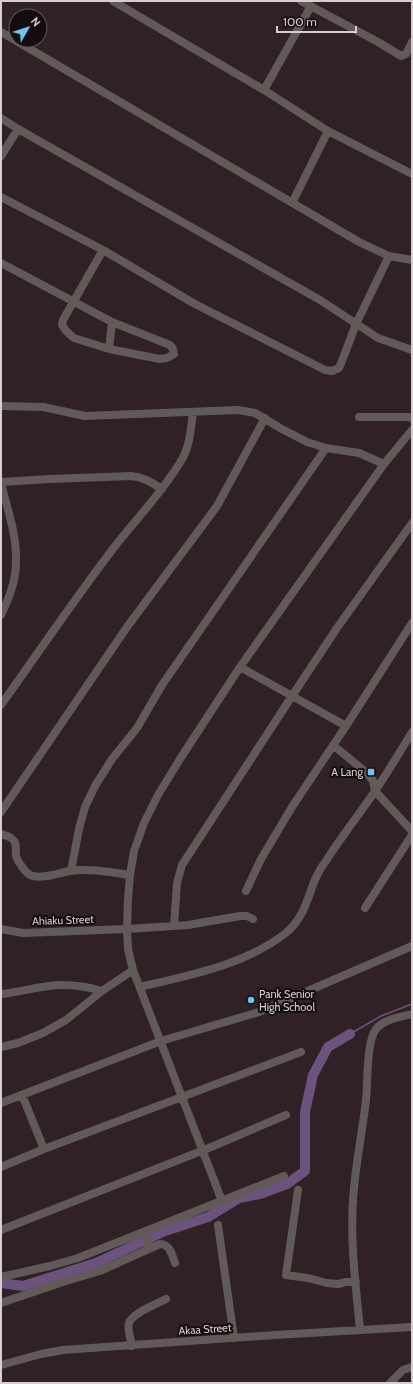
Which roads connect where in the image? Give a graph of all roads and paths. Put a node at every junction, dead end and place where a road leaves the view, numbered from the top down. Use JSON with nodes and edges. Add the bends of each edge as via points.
{"nodes":[{"id":1,"x":113,"y":1,"type":"edge"},
{"id":2,"x":301,"y":1,"type":"edge"},
{"id":3,"x":311,"y":6,"type":"junction"},
{"id":4,"x":1,"y":32,"type":"edge"},
{"id":5,"x":412,"y":42,"type":"edge"},
{"id":6,"x":264,"y":90,"type":"junction"},
{"id":7,"x":1,"y":118,"type":"edge"},
{"id":8,"x":18,"y":129,"type":"junction"},
{"id":9,"x":328,"y":131,"type":"junction"},
{"id":10,"x":1,"y":156,"type":"edge"},
{"id":11,"x":412,"y":174,"type":"edge"},
{"id":12,"x":1,"y":197,"type":"edge"},
{"id":13,"x":292,"y":203,"type":"junction"},
{"id":14,"x":103,"y":250,"type":"junction"},
{"id":15,"x":389,"y":256,"type":"junction"},
{"id":16,"x":412,"y":260,"type":"edge"},
{"id":17,"x":1,"y":263,"type":"edge"},
{"id":18,"x":74,"y":302,"type":"junction"},
{"id":19,"x":112,"y":322,"type":"junction"},
{"id":20,"x":356,"y":324,"type":"junction"},
{"id":21,"x":109,"y":349,"type":"junction"},
{"id":22,"x":412,"y":350,"type":"edge"},
{"id":23,"x":1,"y":406,"type":"edge"},
{"id":24,"x":193,"y":412,"type":"junction"},
{"id":25,"x":359,"y":417,"type":"dead end"},
{"id":26,"x":265,"y":418,"type":"junction"},
{"id":27,"x":412,"y":418,"type":"edge"},
{"id":28,"x":412,"y":430,"type":"edge"},
{"id":29,"x":326,"y":448,"type":"junction"},
{"id":30,"x":384,"y":464,"type":"junction"},
{"id":31,"x":1,"y":482,"type":"edge"},
{"id":32,"x":162,"y":489,"type":"junction"},
{"id":33,"x":412,"y":523,"type":"edge"},
{"id":34,"x":1,"y":615,"type":"edge"},
{"id":35,"x":412,"y":623,"type":"edge"},
{"id":36,"x":240,"y":667,"type":"junction"},
{"id":37,"x":292,"y":696,"type":"junction"},
{"id":38,"x":1,"y":705,"type":"edge"},
{"id":39,"x":346,"y":726,"type":"junction"},
{"id":40,"x":412,"y":732,"type":"edge"},
{"id":41,"x":333,"y":745,"type":"junction"},
{"id":42,"x":375,"y":791,"type":"junction"},
{"id":43,"x":1,"y":812,"type":"edge"},
{"id":44,"x":412,"y":831,"type":"edge"},
{"id":45,"x":1,"y":834,"type":"edge"},
{"id":46,"x":412,"y":835,"type":"edge"},
{"id":47,"x":70,"y":871,"type":"junction"},
{"id":48,"x":130,"y":875,"type":"junction"},
{"id":49,"x":246,"y":891,"type":"dead end"},
{"id":50,"x":365,"y":908,"type":"dead end"},
{"id":51,"x":253,"y":919,"type":"dead end"},
{"id":52,"x":174,"y":926,"type":"junction"},
{"id":53,"x":1,"y":929,"type":"edge"},
{"id":54,"x":127,"y":929,"type":"junction"},
{"id":55,"x":412,"y":946,"type":"edge"},
{"id":56,"x":133,"y":970,"type":"junction"},
{"id":57,"x":140,"y":987,"type":"junction"},
{"id":58,"x":102,"y":991,"type":"junction"},
{"id":59,"x":1,"y":994,"type":"edge"},
{"id":60,"x":412,"y":1014,"type":"edge"},
{"id":61,"x":161,"y":1041,"type":"junction"},
{"id":62,"x":1,"y":1048,"type":"edge"},
{"id":63,"x":301,"y":1052,"type":"dead end"},
{"id":64,"x":22,"y":1095,"type":"junction"},
{"id":65,"x":183,"y":1097,"type":"junction"},
{"id":66,"x":1,"y":1103,"type":"edge"},
{"id":67,"x":286,"y":1116,"type":"dead end"},
{"id":68,"x":44,"y":1149,"type":"junction"},
{"id":69,"x":204,"y":1150,"type":"junction"},
{"id":70,"x":1,"y":1167,"type":"edge"},
{"id":71,"x":284,"y":1176,"type":"dead end"},
{"id":72,"x":298,"y":1190,"type":"dead end"},
{"id":73,"x":222,"y":1201,"type":"junction"},
{"id":74,"x":218,"y":1225,"type":"dead end"},
{"id":75,"x":1,"y":1230,"type":"edge"},
{"id":76,"x":145,"y":1234,"type":"junction"},
{"id":77,"x":149,"y":1246,"type":"junction"},
{"id":78,"x":175,"y":1263,"type":"dead end"},
{"id":79,"x":1,"y":1277,"type":"edge"},
{"id":80,"x":356,"y":1282,"type":"junction"},
{"id":81,"x":166,"y":1299,"type":"dead end"},
{"id":82,"x":1,"y":1303,"type":"edge"},
{"id":83,"x":412,"y":1327,"type":"edge"},
{"id":84,"x":360,"y":1330,"type":"junction"},
{"id":85,"x":234,"y":1338,"type":"junction"},
{"id":86,"x":132,"y":1346,"type":"junction"},
{"id":87,"x":1,"y":1365,"type":"edge"},
{"id":88,"x":412,"y":1367,"type":"edge"},
{"id":89,"x":390,"y":1383,"type":"edge"}],
"edges":[{"from":1,"to":6,"type":"street"},
{"from":2,"to":3,"type":"street"},
{"from":3,"to":5,"type":"street","via":[[402,56],[406,54]]},
{"from":3,"to":6,"type":"street"},
{"from":4,"to":13,"type":"street"},
{"from":6,"to":9,"type":"street"},
{"from":7,"to":8,"type":"street"},
{"from":8,"to":10,"type":"street"},
{"from":8,"to":20,"type":"street","via":[[320,300]]},
{"from":9,"to":11,"type":"street"},
{"from":9,"to":13,"type":"street"},
{"from":12,"to":14,"type":"street"},
{"from":13,"to":15,"type":"street","via":[[359,242]]},
{"from":14,"to":18,"type":"street"},
{"from":14,"to":20,"type":"street","via":[[194,304],[325,370],[332,371],[338,368]]},
{"from":15,"to":16,"type":"street"},
{"from":15,"to":20,"type":"street"},
{"from":17,"to":18,"type":"street"},
{"from":18,"to":19,"type":"street"},
{"from":18,"to":21,"type":"street","via":[[63,320],[62,325],[66,331],[74,338]]},
{"from":19,"to":21,"type":"street"},
{"from":19,"to":21,"type":"street","via":[[170,345],[174,354],[160,360]]},
{"from":20,"to":22,"type":"street","via":[[378,338]]},
{"from":23,"to":24,"type":"street","via":[[43,407],[85,416]]},
{"from":24,"to":26,"type":"street","via":[[238,410]]},
{"from":24,"to":32,"type":"street","via":[[190,436],[182,460]]},
{"from":25,"to":27,"type":"street"},
{"from":26,"to":29,"type":"street","via":[[295,436]]},
{"from":26,"to":43,"type":"street","via":[[217,506],[127,627]]},
{"from":28,"to":30,"type":"street"},
{"from":29,"to":30,"type":"street","via":[[359,453]]},
{"from":29,"to":47,"type":"street","via":[[95,786],[85,807]]},
{"from":30,"to":36,"type":"street"},
{"from":31,"to":32,"type":"street","via":[[131,476],[148,480]]},
{"from":31,"to":34,"type":"street","via":[[12,528],[16,562],[13,585]]},
{"from":32,"to":38,"type":"street","via":[[84,588]]},
{"from":33,"to":37,"type":"street"},
{"from":35,"to":39,"type":"street"},
{"from":36,"to":37,"type":"street"},
{"from":36,"to":48,"type":"street","via":[[158,795],[134,851]]},
{"from":37,"to":39,"type":"street"},
{"from":37,"to":52,"type":"street","via":[[182,865],[177,883]]},
{"from":39,"to":41,"type":"street"},
{"from":40,"to":42,"type":"street"},
{"from":41,"to":42,"type":"street","via":[[367,773],[373,781]]},
{"from":41,"to":49,"type":"street","via":[[292,806],[261,859]]},
{"from":42,"to":44,"type":"street"},
{"from":42,"to":57,"type":"street","via":[[325,861],[314,881],[304,911],[299,920],[286,932],[257,951],[237,960]]},
{"from":45,"to":47,"type":"street","via":[[15,841],[16,856],[30,876],[37,878]]},
{"from":46,"to":50,"type":"street"},
{"from":47,"to":48,"type":"street"},
{"from":48,"to":54,"type":"street"},
{"from":51,"to":52,"type":"street","name":"Ahiaku Street","via":[[240,916]]},
{"from":52,"to":54,"type":"street","name":"Ahiaku Street"},
{"from":53,"to":54,"type":"street","name":"Ahiaku Street","via":[[23,933]]},
{"from":54,"to":56,"type":"street"},
{"from":55,"to":61,"type":"street","via":[[259,1012]]},
{"from":56,"to":57,"type":"street"},
{"from":56,"to":58,"type":"street"},
{"from":57,"to":61,"type":"street"},
{"from":58,"to":59,"type":"street","via":[[62,985]]},
{"from":58,"to":62,"type":"street","via":[[66,1020],[43,1034]]},
{"from":60,"to":80,"type":"street","via":[[381,1024],[370,1043],[366,1100],[353,1201],[352,1233]]},
{"from":61,"to":64,"type":"street"},
{"from":61,"to":65,"type":"street"},
{"from":63,"to":65,"type":"street"},
{"from":64,"to":66,"type":"street"},
{"from":64,"to":68,"type":"street"},
{"from":65,"to":68,"type":"street"},
{"from":65,"to":69,"type":"street"},
{"from":67,"to":69,"type":"street"},
{"from":68,"to":70,"type":"street"},
{"from":69,"to":73,"type":"street"},
{"from":69,"to":75,"type":"street"},
{"from":71,"to":73,"type":"street"},
{"from":72,"to":80,"type":"street","via":[[286,1275],[327,1283]]},
{"from":73,"to":76,"type":"street"},
{"from":74,"to":85,"type":"street"},
{"from":76,"to":77,"type":"street"},
{"from":76,"to":79,"type":"street","via":[[78,1258]]},
{"from":77,"to":78,"type":"street","via":[[168,1246]]},
{"from":77,"to":82,"type":"street","via":[[100,1271]]},
{"from":80,"to":84,"type":"street"},
{"from":81,"to":86,"type":"street","via":[[130,1321],[128,1325]]},
{"from":83,"to":84,"type":"street","name":"Akaa Street"},
{"from":84,"to":85,"type":"street","name":"Akaa Street"},
{"from":85,"to":86,"type":"street","name":"Akaa Street"},
{"from":86,"to":87,"type":"street","name":"Akaa Street","via":[[64,1350],[30,1356]]},
{"from":88,"to":89,"type":"street","via":[[403,1370]]}]}
